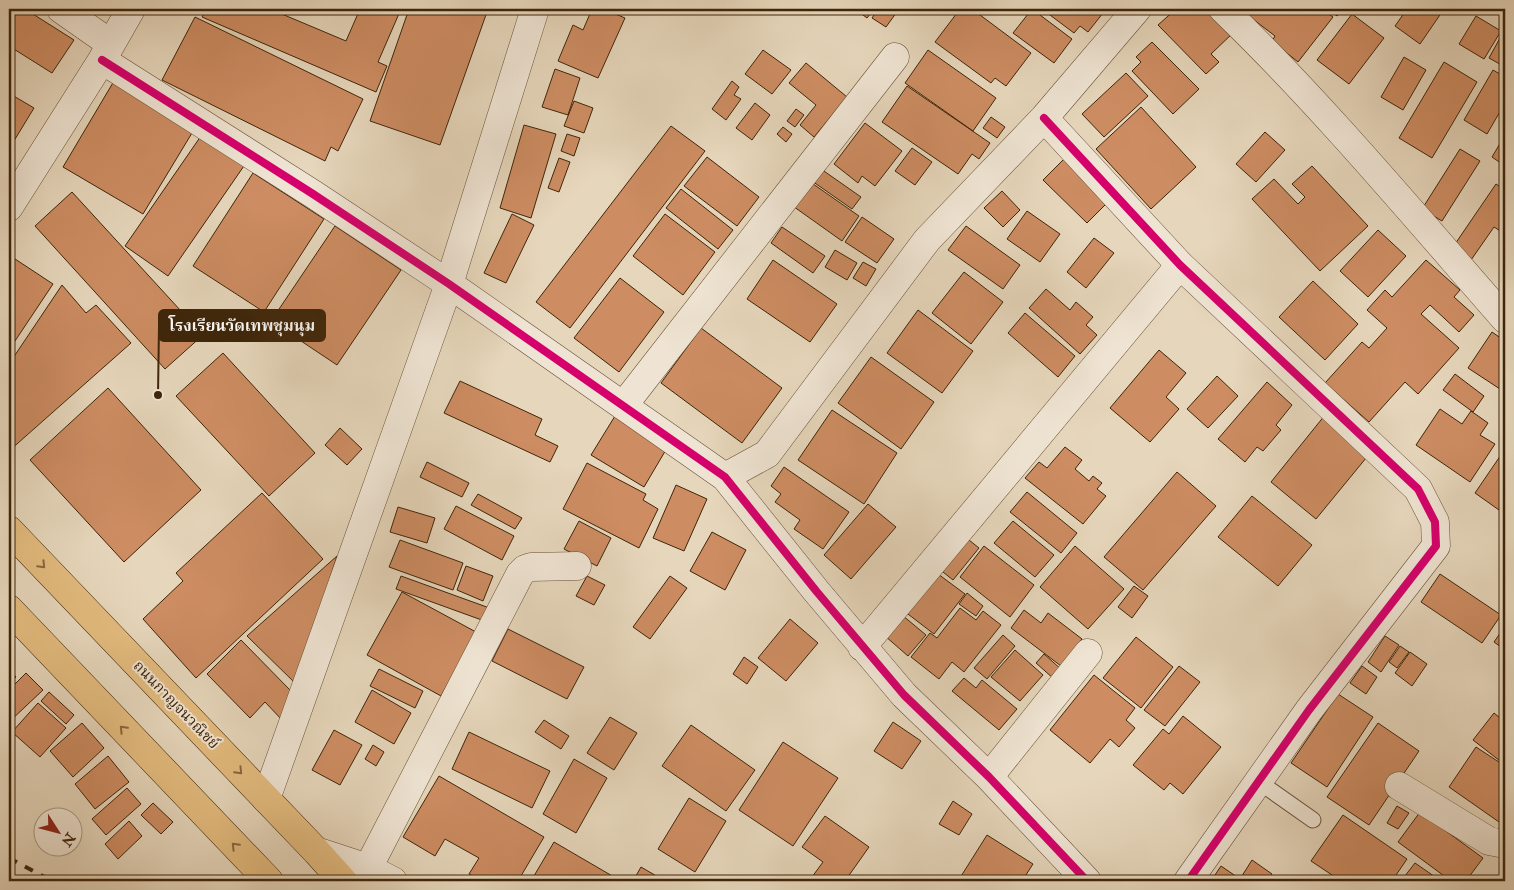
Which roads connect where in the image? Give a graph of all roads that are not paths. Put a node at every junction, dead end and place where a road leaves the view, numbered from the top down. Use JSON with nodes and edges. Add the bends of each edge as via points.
{"nodes":[{"id":1,"x":60,"y":9,"type":"edge"},
{"id":2,"x":131,"y":9,"type":"edge"},
{"id":3,"x":535,"y":9,"type":"edge"},
{"id":4,"x":1137,"y":9,"type":"edge"},
{"id":5,"x":1223,"y":9,"type":"edge"},
{"id":6,"x":106,"y":52,"type":"junction"},
{"id":7,"x":896,"y":57,"type":"dead end"},
{"id":8,"x":1044,"y":118,"type":"junction"},
{"id":9,"x":9,"y":207,"type":"edge"},
{"id":10,"x":1180,"y":265,"type":"junction"},
{"id":11,"x":449,"y":284,"type":"junction"},
{"id":12,"x":1505,"y":320,"type":"edge"},
{"id":13,"x":623,"y":406,"type":"junction"},
{"id":14,"x":725,"y":477,"type":"junction"},
{"id":15,"x":9,"y":530,"type":"edge"},
{"id":16,"x":577,"y":566,"type":"dead end"},
{"id":17,"x":9,"y":609,"type":"edge"},
{"id":18,"x":862,"y":647,"type":"junction"},
{"id":19,"x":1088,"y":653,"type":"dead end"},
{"id":20,"x":989,"y":777,"type":"junction"},
{"id":21,"x":1259,"y":782,"type":"junction"},
{"id":22,"x":1399,"y":786,"type":"dead end"},
{"id":23,"x":266,"y":799,"type":"junction"},
{"id":24,"x":1313,"y":820,"type":"dead end"},
{"id":25,"x":1505,"y":844,"type":"edge"},
{"id":26,"x":316,"y":851,"type":"junction"},
{"id":27,"x":368,"y":868,"type":"junction"},
{"id":28,"x":1072,"y":876,"type":"edge"},
{"id":29,"x":269,"y":881,"type":"edge"},
{"id":30,"x":343,"y":881,"type":"edge"},
{"id":31,"x":393,"y":881,"type":"edge"},
{"id":32,"x":1188,"y":881,"type":"edge"}],
"edges":[{"from":1,"to":6,"type":"street"},
{"from":2,"to":6,"type":"street"},
{"from":3,"to":11,"type":"street"},
{"from":4,"to":8,"type":"street"},
{"from":5,"to":12,"type":"street","via":[[1340,131]]},
{"from":6,"to":9,"type":"street"},
{"from":6,"to":11,"type":"street"},
{"from":7,"to":13,"type":"street"},
{"from":8,"to":10,"type":"street"},
{"from":8,"to":14,"type":"street","via":[[927,240],[766,454]]},
{"from":10,"to":18,"type":"street"},
{"from":10,"to":21,"type":"street","via":[[1418,489],[1435,522],[1436,546],[1309,710]]},
{"from":11,"to":13,"type":"street"},
{"from":11,"to":23,"type":"street"},
{"from":13,"to":14,"type":"street"},
{"from":14,"to":18,"type":"street"},
{"from":15,"to":23,"type":"highway","name":"ถนนกาญจนวณิชย์","one_way":true},
{"from":16,"to":27,"type":"street","via":[[531,567],[520,574]]},
{"from":29,"to":17,"type":"highway","one_way":true},
{"from":18,"to":20,"type":"street","via":[[904,696]]},
{"from":19,"to":20,"type":"street"},
{"from":20,"to":28,"type":"street"},
{"from":21,"to":24,"type":"lane"},
{"from":21,"to":32,"type":"street"},
{"from":22,"to":25,"type":"street","via":[[1488,841]]},
{"from":23,"to":26,"type":"highway","name":"ถนนกาญจนวณิชย์"},
{"from":26,"to":27,"type":"street"},
{"from":26,"to":30,"type":"highway","name":"ถนนกาญจนวณิชย์"},
{"from":27,"to":31,"type":"street"}]}
